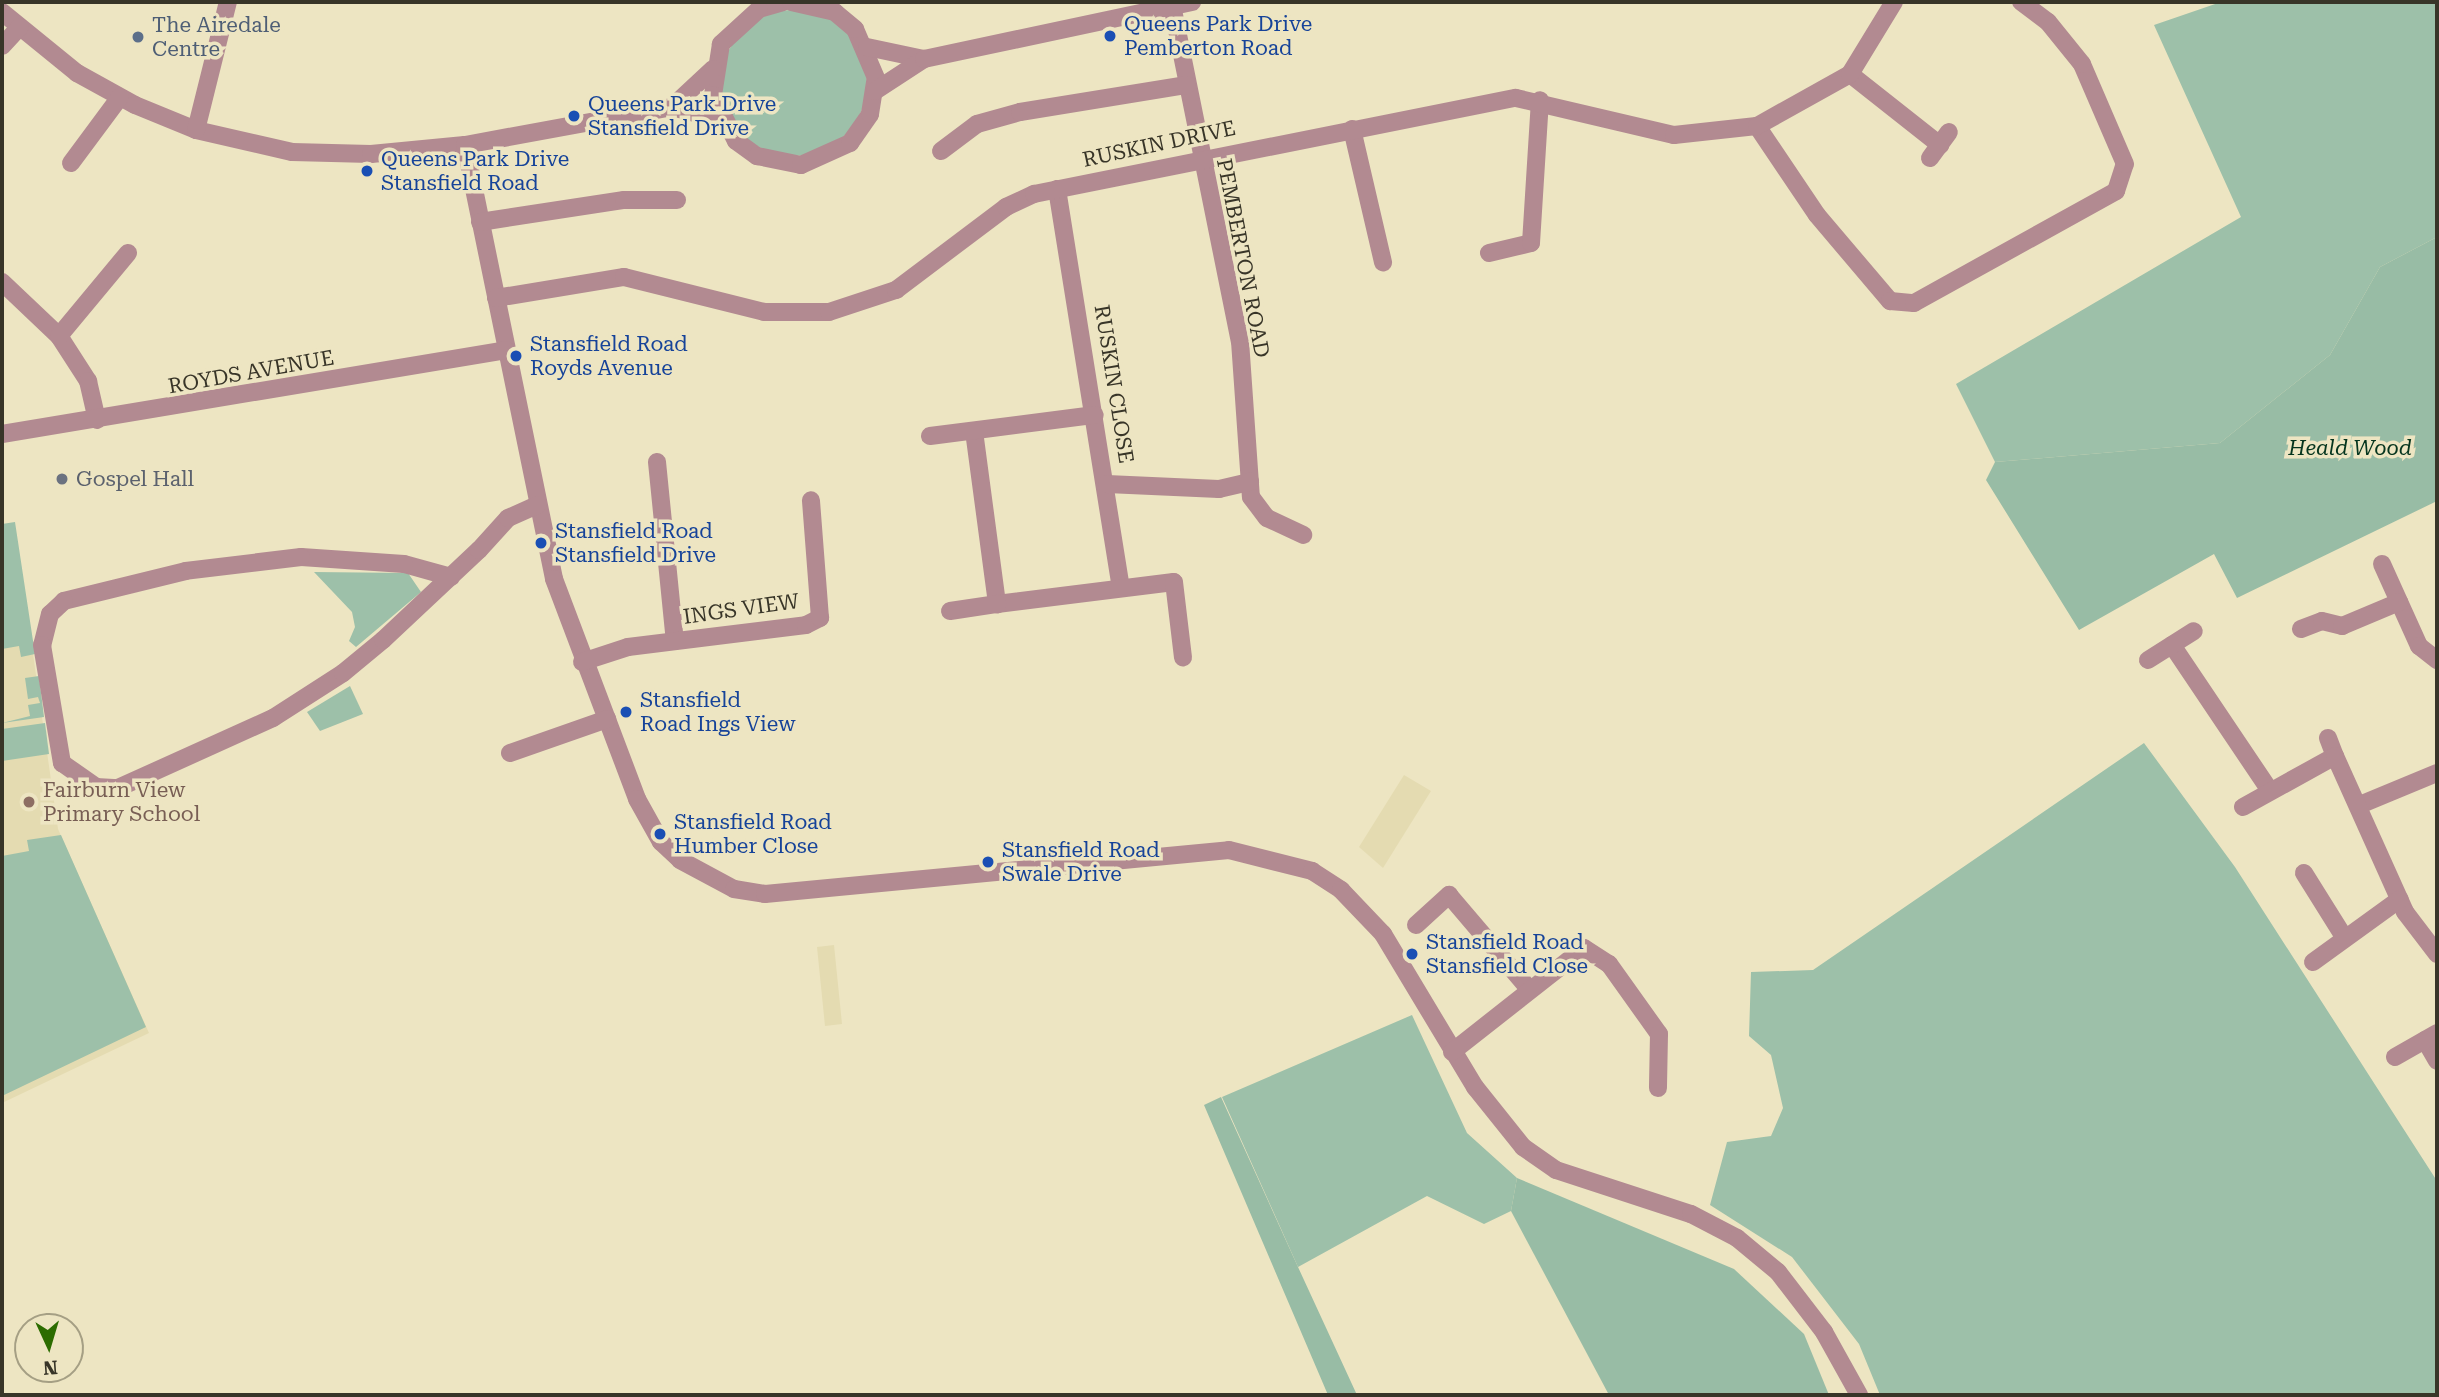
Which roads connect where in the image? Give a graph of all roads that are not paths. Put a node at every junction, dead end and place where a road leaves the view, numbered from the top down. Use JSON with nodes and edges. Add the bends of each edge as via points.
{"nodes":[{"id":1,"x":228,"y":2,"type":"edge"},
{"id":2,"x":783,"y":2,"type":"edge"},
{"id":3,"x":791,"y":2,"type":"edge"},
{"id":4,"x":1192,"y":2,"type":"edge"},
{"id":5,"x":1894,"y":2,"type":"edge"},
{"id":6,"x":2024,"y":3,"type":"edge"},
{"id":7,"x":1172,"y":5,"type":"junction"},
{"id":8,"x":2,"y":12,"type":"edge"},
{"id":9,"x":20,"y":27,"type":"junction"},
{"id":10,"x":2,"y":46,"type":"edge"},
{"id":11,"x":867,"y":47,"type":"junction"},
{"id":12,"x":924,"y":59,"type":"junction"},
{"id":13,"x":713,"y":69,"type":"junction"},
{"id":14,"x":1850,"y":74,"type":"junction"},
{"id":15,"x":1187,"y":85,"type":"junction"},
{"id":16,"x":875,"y":91,"type":"junction"},
{"id":17,"x":120,"y":97,"type":"junction"},
{"id":18,"x":1540,"y":100,"type":"junction"},
{"id":19,"x":672,"y":107,"type":"junction"},
{"id":20,"x":721,"y":120,"type":"junction"},
{"id":21,"x":1757,"y":126,"type":"junction"},
{"id":22,"x":1352,"y":129,"type":"junction"},
{"id":23,"x":196,"y":130,"type":"junction"},
{"id":24,"x":465,"y":145,"type":"junction"},
{"id":25,"x":1939,"y":145,"type":"dead end"},
{"id":26,"x":941,"y":151,"type":"dead end"},
{"id":27,"x":1201,"y":158,"type":"junction"},
{"id":28,"x":71,"y":163,"type":"dead end"},
{"id":29,"x":1057,"y":189,"type":"junction"},
{"id":30,"x":677,"y":200,"type":"dead end"},
{"id":31,"x":480,"y":222,"type":"junction"},
{"id":32,"x":128,"y":253,"type":"dead end"},
{"id":33,"x":1489,"y":253,"type":"dead end"},
{"id":34,"x":1383,"y":262,"type":"dead end"},
{"id":35,"x":2,"y":282,"type":"edge"},
{"id":36,"x":496,"y":299,"type":"junction"},
{"id":37,"x":59,"y":336,"type":"junction"},
{"id":38,"x":506,"y":350,"type":"junction"},
{"id":39,"x":1096,"y":415,"type":"junction"},
{"id":40,"x":97,"y":420,"type":"junction"},
{"id":41,"x":974,"y":431,"type":"junction"},
{"id":42,"x":2,"y":434,"type":"edge"},
{"id":43,"x":930,"y":436,"type":"dead end"},
{"id":44,"x":656,"y":463,"type":"dead end"},
{"id":45,"x":1250,"y":482,"type":"junction"},
{"id":46,"x":1107,"y":484,"type":"junction"},
{"id":47,"x":811,"y":500,"type":"dead end"},
{"id":48,"x":537,"y":505,"type":"junction"},
{"id":49,"x":1303,"y":535,"type":"dead end"},
{"id":50,"x":2382,"y":564,"type":"dead end"},
{"id":51,"x":451,"y":577,"type":"junction"},
{"id":52,"x":1121,"y":587,"type":"junction"},
{"id":53,"x":2399,"y":602,"type":"junction"},
{"id":54,"x":997,"y":604,"type":"junction"},
{"id":55,"x":950,"y":611,"type":"dead end"},
{"id":56,"x":2301,"y":629,"type":"dead end"},
{"id":57,"x":2194,"y":631,"type":"dead end"},
{"id":58,"x":675,"y":640,"type":"junction"},
{"id":59,"x":2172,"y":645,"type":"junction"},
{"id":60,"x":1183,"y":657,"type":"dead end"},
{"id":61,"x":2148,"y":660,"type":"dead end"},
{"id":62,"x":2437,"y":660,"type":"edge"},
{"id":63,"x":582,"y":662,"type":"junction"},
{"id":64,"x":607,"y":719,"type":"junction"},
{"id":65,"x":2328,"y":738,"type":"dead end"},
{"id":66,"x":510,"y":753,"type":"dead end"},
{"id":67,"x":2335,"y":756,"type":"junction"},
{"id":68,"x":2437,"y":773,"type":"edge"},
{"id":69,"x":2270,"y":791,"type":"junction"},
{"id":70,"x":2362,"y":804,"type":"junction"},
{"id":71,"x":2243,"y":807,"type":"dead end"},
{"id":72,"x":2304,"y":873,"type":"dead end"},
{"id":73,"x":2400,"y":899,"type":"junction"},
{"id":74,"x":1416,"y":925,"type":"dead end"},
{"id":75,"x":2344,"y":937,"type":"junction"},
{"id":76,"x":2437,"y":954,"type":"edge"},
{"id":77,"x":2313,"y":962,"type":"dead end"},
{"id":78,"x":1529,"y":989,"type":"junction"},
{"id":79,"x":2431,"y":1037,"type":"edge"},
{"id":80,"x":1452,"y":1052,"type":"junction"},
{"id":81,"x":2395,"y":1057,"type":"dead end"},
{"id":82,"x":2437,"y":1061,"type":"edge"},
{"id":83,"x":1658,"y":1088,"type":"dead end"},
{"id":84,"x":1859,"y":1395,"type":"edge"}],
"edges":[{"from":1,"to":23,"type":"street"},
{"from":2,"to":13,"type":"street","via":[[737,23]]},
{"from":3,"to":11,"type":"street","via":[[835,12]]},
{"from":4,"to":7,"type":"street"},
{"from":5,"to":14,"type":"street","name":"RUSKIN DRIVE"},
{"from":6,"to":21,"type":"street","via":[[2048,22],[2082,64],[2126,164],[2116,191],[1914,303],[1890,301],[1817,215]]},
{"from":7,"to":12,"type":"street"},
{"from":7,"to":15,"type":"street","name":"PEMBERTON ROAD"},
{"from":8,"to":9,"type":"street"},
{"from":9,"to":10,"type":"street"},
{"from":9,"to":17,"type":"street","via":[[77,73]]},
{"from":11,"to":12,"type":"street"},
{"from":11,"to":16,"type":"street"},
{"from":12,"to":16,"type":"street"},
{"from":13,"to":19,"type":"street"},
{"from":13,"to":20,"type":"street"},
{"from":14,"to":21,"type":"street","name":"RUSKIN DRIVE"},
{"from":14,"to":25,"type":"street"},
{"from":15,"to":26,"type":"street","via":[[1020,112],[977,124]]},
{"from":15,"to":27,"type":"street","name":"PEMBERTON ROAD"},
{"from":16,"to":20,"type":"street","via":[[870,114],[850,143],[801,165],[758,156]]},
{"from":17,"to":23,"type":"street"},
{"from":17,"to":28,"type":"street"},
{"from":18,"to":21,"type":"street","name":"RUSKIN DRIVE","via":[[1634,130],[1674,135]]},
{"from":18,"to":22,"type":"street","name":"RUSKIN DRIVE","via":[[1488,102]]},
{"from":18,"to":33,"type":"street","via":[[1531,243]]},
{"from":19,"to":20,"type":"street"},
{"from":19,"to":24,"type":"street"},
{"from":22,"to":27,"type":"street","name":"RUSKIN DRIVE"},
{"from":22,"to":34,"type":"street"},
{"from":23,"to":24,"type":"street","via":[[292,152],[371,154]]},
{"from":24,"to":31,"type":"street"},
{"from":27,"to":29,"type":"street","name":"RUSKIN DRIVE"},
{"from":27,"to":45,"type":"street","name":"PEMBERTON ROAD","via":[[1240,341]]},
{"from":29,"to":36,"type":"street","name":"RUSKIN DRIVE","via":[[1006,207],[896,290],[829,312],[765,312],[624,277]]},
{"from":29,"to":39,"type":"street","name":"RUSKIN CLOSE"},
{"from":30,"to":31,"type":"street","via":[[624,200]]},
{"from":31,"to":36,"type":"street"},
{"from":32,"to":37,"type":"street"},
{"from":35,"to":37,"type":"street"},
{"from":36,"to":38,"type":"street"},
{"from":37,"to":40,"type":"street","via":[[88,381]]},
{"from":38,"to":40,"type":"street","name":"ROYDS AVENUE"},
{"from":38,"to":48,"type":"street"},
{"from":39,"to":41,"type":"street"},
{"from":39,"to":46,"type":"street","name":"RUSKIN CLOSE"},
{"from":40,"to":42,"type":"street","name":"ROYDS AVENUE"},
{"from":41,"to":43,"type":"street"},
{"from":41,"to":54,"type":"street"},
{"from":44,"to":58,"type":"street","name":"INGS VIEW"},
{"from":45,"to":46,"type":"street","via":[[1219,489]]},
{"from":45,"to":49,"type":"street","name":"PEMBERTON ROAD","via":[[1251,497],[1267,518]]},
{"from":46,"to":52,"type":"street","name":"RUSKIN CLOSE"},
{"from":47,"to":58,"type":"street","name":"INGS VIEW","via":[[820,618],[806,625]]},
{"from":48,"to":51,"type":"street","via":[[508,518]]},
{"from":48,"to":63,"type":"street"},
{"from":50,"to":53,"type":"street"},
{"from":51,"to":51,"type":"street","via":[[404,564],[301,557],[186,571],[64,601],[50,614],[42,645],[62,763],[96,787],[118,788],[183,763],[335,679]]},
{"from":52,"to":54,"type":"street"},
{"from":52,"to":60,"type":"street","via":[[1174,582]]},
{"from":53,"to":56,"type":"street","via":[[2342,626],[2322,621]]},
{"from":53,"to":62,"type":"street","via":[[2419,646]]},
{"from":54,"to":55,"type":"street"},
{"from":57,"to":59,"type":"street"},
{"from":58,"to":63,"type":"street","name":"INGS VIEW"},
{"from":59,"to":61,"type":"street"},
{"from":59,"to":69,"type":"street"},
{"from":63,"to":64,"type":"street"},
{"from":64,"to":66,"type":"street"},
{"from":64,"to":80,"type":"street","via":[[661,842],[699,873],[734,889],[794,892],[1229,850],[1312,871],[1341,890],[1382,934]]},
{"from":65,"to":67,"type":"street"},
{"from":67,"to":69,"type":"street"},
{"from":67,"to":70,"type":"street"},
{"from":68,"to":70,"type":"street"},
{"from":69,"to":71,"type":"street"},
{"from":70,"to":73,"type":"street"},
{"from":72,"to":75,"type":"street"},
{"from":73,"to":75,"type":"street"},
{"from":73,"to":76,"type":"street"},
{"from":74,"to":78,"type":"street","via":[[1449,894]]},
{"from":75,"to":77,"type":"street"},
{"from":78,"to":80,"type":"street"},
{"from":78,"to":83,"type":"street","via":[[1584,948],[1597,952],[1637,996],[1659,1034]]},
{"from":79,"to":81,"type":"street"},
{"from":79,"to":82,"type":"street"},
{"from":80,"to":84,"type":"street","via":[[1523,1147],[1556,1170],[1691,1214],[1748,1246],[1778,1272],[1824,1332]]}]}
